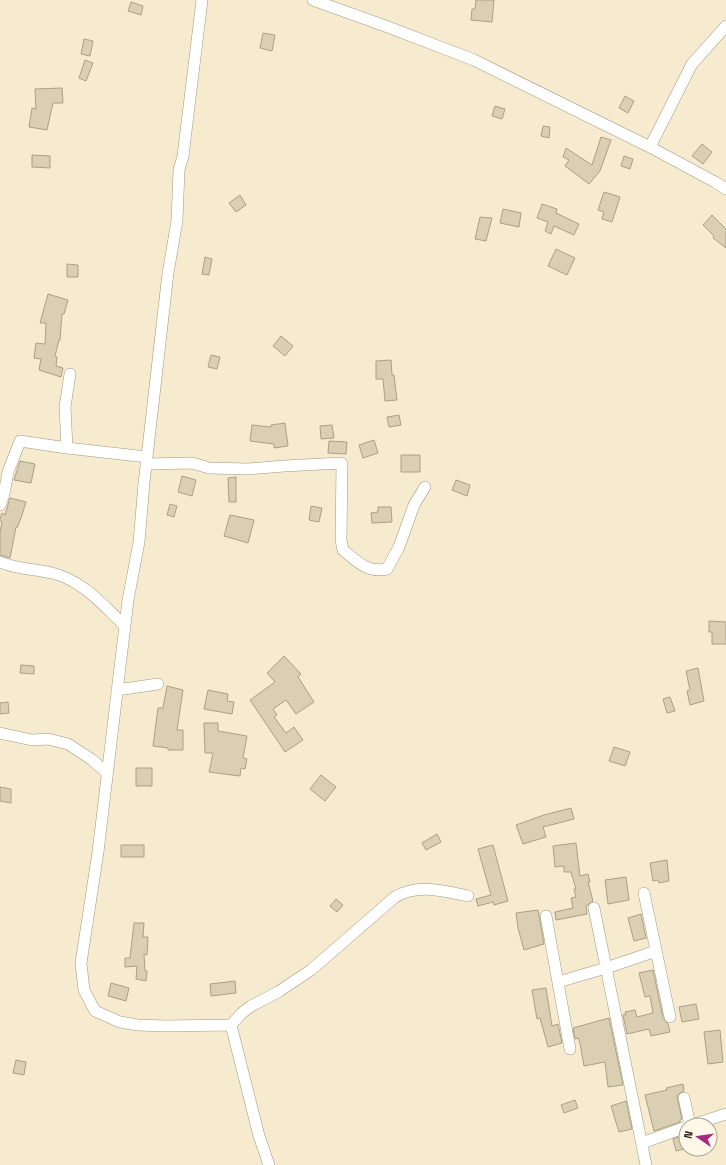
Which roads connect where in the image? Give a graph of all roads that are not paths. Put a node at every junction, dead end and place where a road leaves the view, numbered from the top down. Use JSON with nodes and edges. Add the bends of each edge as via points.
{"nodes":[{"id":1,"x":202,"y":0,"type":"edge"},
{"id":2,"x":313,"y":0,"type":"edge"},
{"id":3,"x":726,"y":26,"type":"edge"},
{"id":4,"x":650,"y":147,"type":"junction"},
{"id":5,"x":726,"y":189,"type":"edge"},
{"id":6,"x":70,"y":374,"type":"dead end"},
{"id":7,"x":67,"y":448,"type":"junction"},
{"id":8,"x":147,"y":460,"type":"junction"},
{"id":9,"x":425,"y":487,"type":"dead end"},
{"id":10,"x":0,"y":505,"type":"edge"},
{"id":11,"x":0,"y":562,"type":"edge"},
{"id":12,"x":124,"y":625,"type":"junction"},
{"id":13,"x":158,"y":684,"type":"dead end"},
{"id":14,"x":117,"y":690,"type":"junction"},
{"id":15,"x":0,"y":733,"type":"edge"},
{"id":16,"x":107,"y":773,"type":"junction"},
{"id":17,"x":644,"y":893,"type":"dead end"},
{"id":18,"x":468,"y":896,"type":"dead end"},
{"id":19,"x":594,"y":908,"type":"dead end"},
{"id":20,"x":546,"y":916,"type":"dead end"},
{"id":21,"x":656,"y":951,"type":"junction"},
{"id":22,"x":606,"y":968,"type":"junction"},
{"id":23,"x":558,"y":982,"type":"junction"},
{"id":24,"x":670,"y":1017,"type":"dead end"},
{"id":25,"x":231,"y":1025,"type":"junction"},
{"id":26,"x":570,"y":1048,"type":"dead end"},
{"id":27,"x":684,"y":1098,"type":"dead end"},
{"id":28,"x":726,"y":1114,"type":"edge"},
{"id":29,"x":689,"y":1117,"type":"edge"},
{"id":30,"x":716,"y":1117,"type":"edge"},
{"id":31,"x":678,"y":1130,"type":"edge"},
{"id":32,"x":642,"y":1143,"type":"junction"},
{"id":33,"x":269,"y":1165,"type":"edge"},
{"id":34,"x":646,"y":1165,"type":"edge"}],
"edges":[{"from":1,"to":8,"type":"street","via":[[183,156],[179,170],[177,221],[168,272]]},
{"from":2,"to":4,"type":"street","via":[[474,60]]},
{"from":3,"to":4,"type":"street","via":[[692,64]]},
{"from":4,"to":5,"type":"street"},
{"from":6,"to":7,"type":"street","via":[[65,407]]},
{"from":7,"to":8,"type":"street"},
{"from":7,"to":10,"type":"street","via":[[20,441],[8,472]]},
{"from":8,"to":9,"type":"street","via":[[248,470],[341,463],[343,550],[367,568],[378,571],[387,569],[399,547],[414,505]]},
{"from":8,"to":12,"type":"street","via":[[139,542]]},
{"from":11,"to":12,"type":"street","via":[[10,567],[52,573],[67,578],[83,587]]},
{"from":12,"to":14,"type":"street"},
{"from":13,"to":14,"type":"street"},
{"from":14,"to":16,"type":"street"},
{"from":15,"to":16,"type":"street","via":[[68,744]]},
{"from":16,"to":25,"type":"street","via":[[81,963],[84,990],[95,1010],[120,1022],[165,1026]]},
{"from":17,"to":21,"type":"street"},
{"from":18,"to":25,"type":"street","via":[[434,889],[402,893],[311,970],[251,1006]]},
{"from":19,"to":22,"type":"street"},
{"from":20,"to":23,"type":"street"},
{"from":21,"to":22,"type":"street"},
{"from":21,"to":24,"type":"street"},
{"from":22,"to":23,"type":"street"},
{"from":22,"to":32,"type":"street"},
{"from":23,"to":26,"type":"street"},
{"from":25,"to":33,"type":"street","via":[[259,1136]]},
{"from":27,"to":29,"type":"street"},
{"from":28,"to":30,"type":"street"},
{"from":31,"to":32,"type":"street"},
{"from":32,"to":34,"type":"street"}]}
